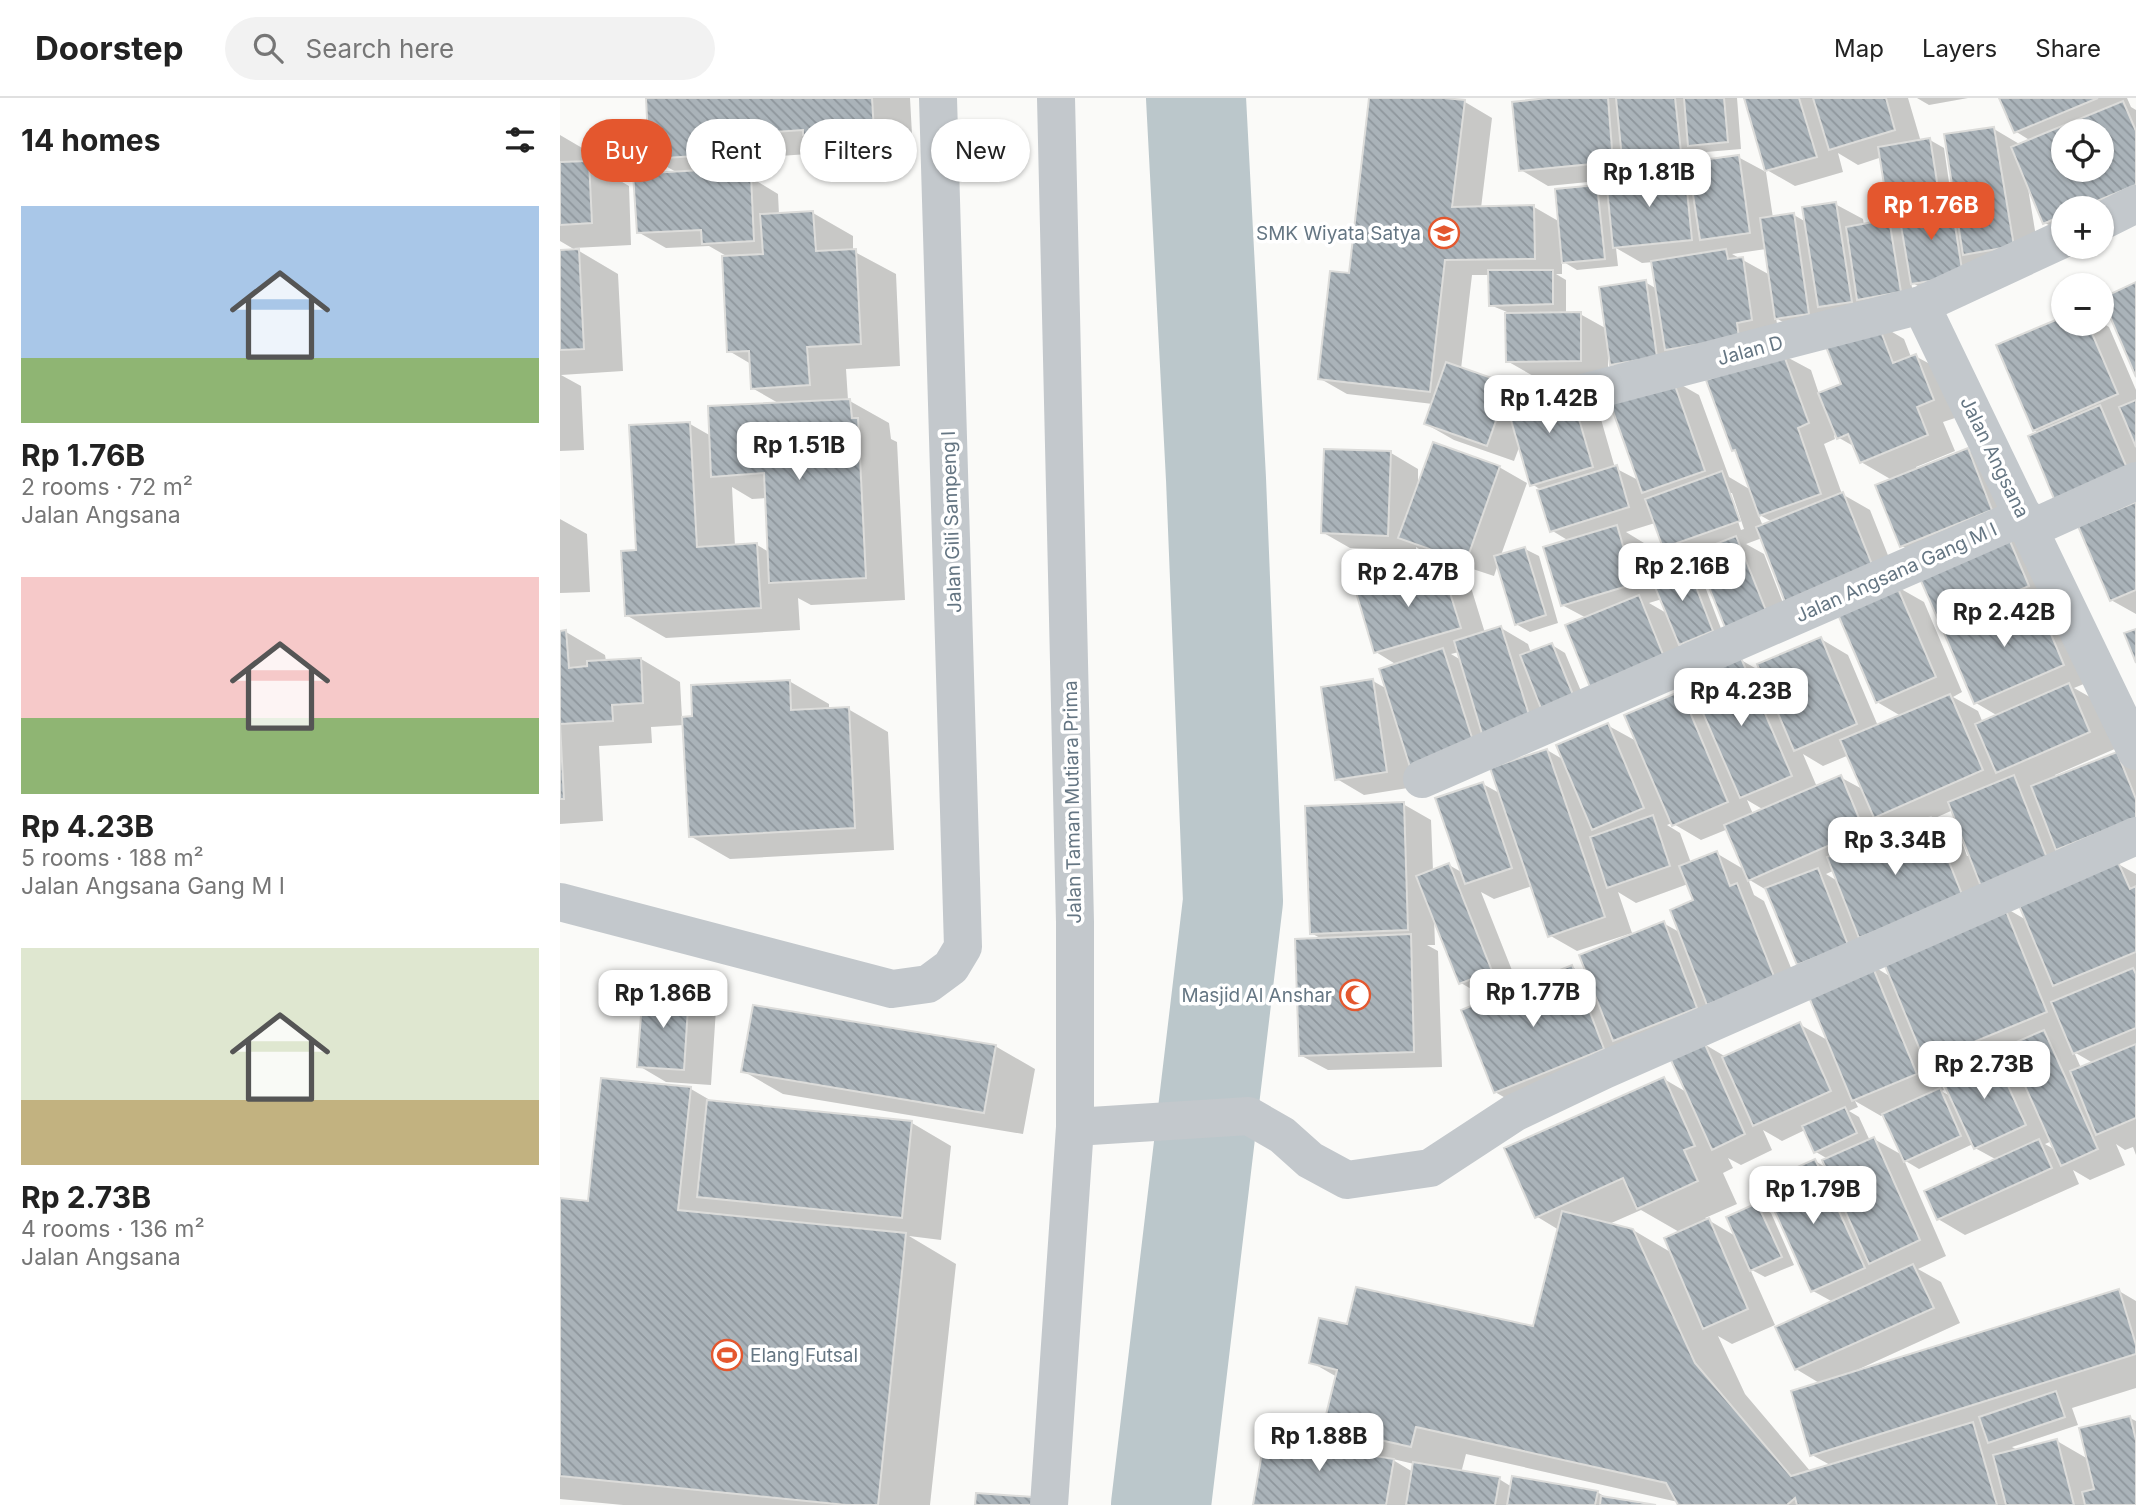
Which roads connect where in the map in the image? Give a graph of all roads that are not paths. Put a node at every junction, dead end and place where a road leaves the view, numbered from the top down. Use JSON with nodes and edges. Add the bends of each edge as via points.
{"nodes":[{"id":1,"x":938,"y":98,"type":"edge"},
{"id":2,"x":1056,"y":98,"type":"edge"},
{"id":3,"x":2136,"y":204,"type":"edge"},
{"id":4,"x":2114,"y":214,"type":"edge"},
{"id":5,"x":2051,"y":245,"type":"edge"},
{"id":6,"x":1922,"y":305,"type":"junction"},
{"id":7,"x":1579,"y":394,"type":"dead end"},
{"id":8,"x":2136,"y":481,"type":"edge"},
{"id":9,"x":2027,"y":523,"type":"junction"},
{"id":10,"x":2136,"y":751,"type":"edge"},
{"id":11,"x":1422,"y":779,"type":"dead end"},
{"id":12,"x":2136,"y":835,"type":"edge"},
{"id":13,"x":560,"y":902,"type":"edge"},
{"id":14,"x":1075,"y":1127,"type":"junction"},
{"id":15,"x":1049,"y":1505,"type":"edge"}],
"edges":[{"from":1,"to":13,"type":"street","name":"Jalan Gili Sampeng I","via":[[963,947],[951,967],[928,984],[892,989]]},
{"from":2,"to":14,"type":"street","name":"Jalan Taman Mutiara Prima","via":[[1075,908]]},
{"from":3,"to":4,"type":"street"},
{"from":5,"to":6,"type":"street"},
{"from":6,"to":7,"type":"street","name":"Jalan D"},
{"from":6,"to":9,"type":"street","name":"Jalan Angsana"},
{"from":8,"to":9,"type":"street","name":"Jalan Angsana Gang M I"},
{"from":9,"to":10,"type":"street","name":"Jalan Angsana"},
{"from":9,"to":11,"type":"street","name":"Jalan Angsana Gang M I"},
{"from":12,"to":14,"type":"street","via":[[1604,1070],[1514,1113],[1430,1168],[1347,1180],[1249,1116]]},
{"from":14,"to":15,"type":"street","name":"Jalan Taman Mutiara Prima"}]}
